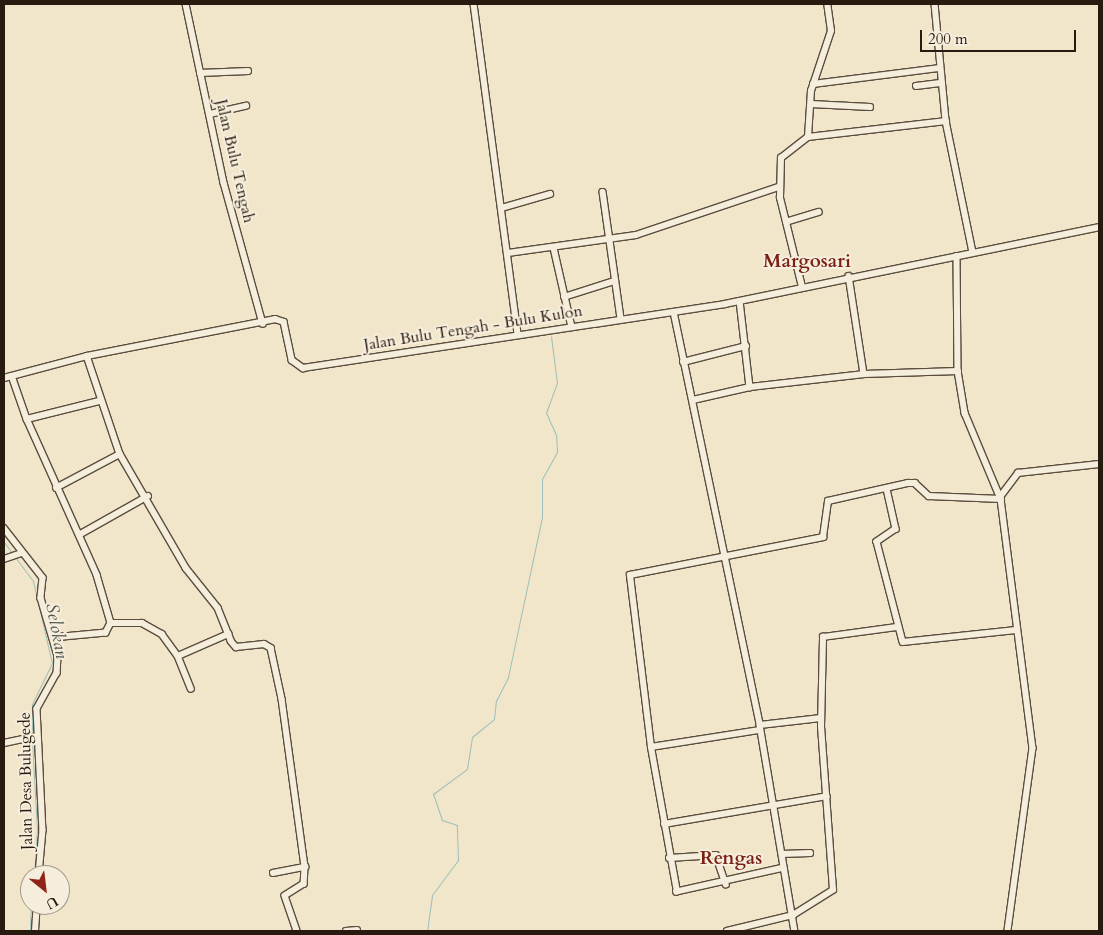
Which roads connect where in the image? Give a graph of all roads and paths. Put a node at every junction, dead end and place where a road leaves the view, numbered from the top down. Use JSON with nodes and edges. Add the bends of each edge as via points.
{"nodes":[{"id":1,"x":186,"y":4,"type":"edge"},
{"id":2,"x":474,"y":4,"type":"edge"},
{"id":3,"x":828,"y":4,"type":"edge"},
{"id":4,"x":935,"y":4,"type":"edge"},
{"id":5,"x":940,"y":68,"type":"junction"},
{"id":6,"x":248,"y":71,"type":"dead end"},
{"id":7,"x":200,"y":73,"type":"junction"},
{"id":8,"x":942,"y":83,"type":"junction"},
{"id":9,"x":813,"y":84,"type":"junction"},
{"id":10,"x":916,"y":86,"type":"dead end"},
{"id":11,"x":811,"y":104,"type":"junction"},
{"id":12,"x":246,"y":106,"type":"dead end"},
{"id":13,"x":870,"y":107,"type":"dead end"},
{"id":14,"x":210,"y":114,"type":"junction"},
{"id":15,"x":946,"y":121,"type":"junction"},
{"id":16,"x":808,"y":137,"type":"junction"},
{"id":17,"x":779,"y":187,"type":"junction"},
{"id":18,"x":603,"y":192,"type":"dead end"},
{"id":19,"x":550,"y":194,"type":"dead end"},
{"id":20,"x":502,"y":208,"type":"junction"},
{"id":21,"x":819,"y":212,"type":"dead end"},
{"id":22,"x":786,"y":222,"type":"junction"},
{"id":23,"x":1099,"y":226,"type":"edge"},
{"id":24,"x":607,"y":239,"type":"junction"},
{"id":25,"x":554,"y":248,"type":"junction"},
{"id":26,"x":973,"y":252,"type":"junction"},
{"id":27,"x":508,"y":253,"type":"junction"},
{"id":28,"x":957,"y":256,"type":"junction"},
{"id":29,"x":849,"y":276,"type":"junction"},
{"id":30,"x":614,"y":281,"type":"junction"},
{"id":31,"x":802,"y":287,"type":"junction"},
{"id":32,"x":564,"y":297,"type":"junction"},
{"id":33,"x":740,"y":301,"type":"junction"},
{"id":34,"x":674,"y":312,"type":"junction"},
{"id":35,"x":621,"y":319,"type":"junction"},
{"id":36,"x":263,"y":324,"type":"junction"},
{"id":37,"x":572,"y":327,"type":"junction"},
{"id":38,"x":518,"y":334,"type":"junction"},
{"id":39,"x":746,"y":346,"type":"junction"},
{"id":40,"x":87,"y":356,"type":"junction"},
{"id":41,"x":683,"y":362,"type":"junction"},
{"id":42,"x":958,"y":371,"type":"junction"},
{"id":43,"x":864,"y":374,"type":"junction"},
{"id":44,"x":12,"y":376,"type":"junction"},
{"id":45,"x":4,"y":378,"type":"edge"},
{"id":46,"x":750,"y":387,"type":"junction"},
{"id":47,"x":693,"y":400,"type":"junction"},
{"id":48,"x":99,"y":402,"type":"junction"},
{"id":49,"x":27,"y":419,"type":"junction"},
{"id":50,"x":120,"y":454,"type":"junction"},
{"id":51,"x":1099,"y":464,"type":"edge"},
{"id":52,"x":56,"y":488,"type":"junction"},
{"id":53,"x":887,"y":489,"type":"junction"},
{"id":54,"x":148,"y":496,"type":"junction"},
{"id":55,"x":1000,"y":498,"type":"junction"},
{"id":56,"x":4,"y":528,"type":"edge"},
{"id":57,"x":79,"y":535,"type":"junction"},
{"id":58,"x":20,"y":553,"type":"junction"},
{"id":59,"x":725,"y":557,"type":"junction"},
{"id":60,"x":4,"y":559,"type":"edge"},
{"id":61,"x":111,"y":623,"type":"junction"},
{"id":62,"x":897,"y":627,"type":"junction"},
{"id":63,"x":1016,"y":630,"type":"junction"},
{"id":64,"x":228,"y":634,"type":"junction"},
{"id":65,"x":53,"y":638,"type":"junction"},
{"id":66,"x":178,"y":656,"type":"junction"},
{"id":67,"x":191,"y":689,"type":"dead end"},
{"id":68,"x":821,"y":718,"type":"junction"},
{"id":69,"x":760,"y":728,"type":"junction"},
{"id":70,"x":37,"y":736,"type":"junction"},
{"id":71,"x":4,"y":742,"type":"edge"},
{"id":72,"x":651,"y":747,"type":"junction"},
{"id":73,"x":827,"y":796,"type":"junction"},
{"id":74,"x":773,"y":803,"type":"junction"},
{"id":75,"x":664,"y":824,"type":"junction"},
{"id":76,"x":810,"y":853,"type":"dead end"},
{"id":77,"x":782,"y":854,"type":"junction"},
{"id":78,"x":669,"y":858,"type":"junction"},
{"id":79,"x":40,"y":865,"type":"edge"},
{"id":80,"x":305,"y":867,"type":"junction"},
{"id":81,"x":784,"y":868,"type":"junction"},
{"id":82,"x":273,"y":873,"type":"dead end"},
{"id":83,"x":726,"y":884,"type":"junction"},
{"id":84,"x":36,"y":915,"type":"edge"},
{"id":85,"x":793,"y":915,"type":"junction"},
{"id":86,"x":357,"y":930,"type":"dead end"},
{"id":87,"x":35,"y":931,"type":"edge"},
{"id":88,"x":297,"y":931,"type":"edge"},
{"id":89,"x":346,"y":931,"type":"edge"},
{"id":90,"x":727,"y":931,"type":"edge"},
{"id":91,"x":795,"y":931,"type":"edge"},
{"id":92,"x":1008,"y":931,"type":"edge"}],
"edges":[{"from":1,"to":7,"type":"street","name":"Jalan Bulu Tengah"},
{"from":2,"to":20,"type":"street"},
{"from":3,"to":9,"type":"street","via":[[831,31]]},
{"from":4,"to":5,"type":"street"},
{"from":5,"to":8,"type":"street"},
{"from":5,"to":9,"type":"street"},
{"from":6,"to":7,"type":"street"},
{"from":7,"to":14,"type":"street","name":"Jalan Bulu Tengah"},
{"from":8,"to":10,"type":"street"},
{"from":8,"to":15,"type":"street"},
{"from":9,"to":11,"type":"street"},
{"from":11,"to":13,"type":"street"},
{"from":11,"to":16,"type":"street"},
{"from":12,"to":14,"type":"street"},
{"from":14,"to":36,"type":"street","name":"Jalan Bulu Tengah","via":[[224,183]]},
{"from":15,"to":16,"type":"street"},
{"from":15,"to":26,"type":"street"},
{"from":16,"to":17,"type":"street","via":[[782,155]]},
{"from":17,"to":22,"type":"street"},
{"from":17,"to":24,"type":"street","via":[[636,235]]},
{"from":18,"to":24,"type":"street"},
{"from":19,"to":20,"type":"street"},
{"from":20,"to":27,"type":"street"},
{"from":21,"to":22,"type":"street"},
{"from":22,"to":31,"type":"street"},
{"from":23,"to":26,"type":"street","name":"Jalan Bulu Tengah - Bulu Kulon"},
{"from":24,"to":25,"type":"street"},
{"from":24,"to":30,"type":"street"},
{"from":25,"to":27,"type":"street"},
{"from":25,"to":32,"type":"street"},
{"from":26,"to":28,"type":"street","name":"Jalan Bulu Tengah - Bulu Kulon"},
{"from":27,"to":38,"type":"street"},
{"from":28,"to":29,"type":"street","name":"Jalan Bulu Tengah - Bulu Kulon"},
{"from":28,"to":42,"type":"street"},
{"from":29,"to":31,"type":"street","name":"Jalan Bulu Tengah - Bulu Kulon"},
{"from":29,"to":43,"type":"street"},
{"from":30,"to":32,"type":"street"},
{"from":30,"to":35,"type":"street"},
{"from":31,"to":33,"type":"street","name":"Jalan Bulu Tengah - Bulu Kulon"},
{"from":32,"to":37,"type":"street"},
{"from":33,"to":34,"type":"street","name":"Jalan Bulu Tengah - Bulu Kulon"},
{"from":33,"to":39,"type":"street"},
{"from":34,"to":35,"type":"street","name":"Jalan Bulu Tengah - Bulu Kulon"},
{"from":34,"to":41,"type":"street"},
{"from":35,"to":37,"type":"street","name":"Jalan Bulu Tengah - Bulu Kulon"},
{"from":36,"to":38,"type":"street","name":"Jalan Bulu Tengah - Bulu Kulon","via":[[284,322],[292,360],[303,368]]},
{"from":36,"to":40,"type":"street","name":"Jalan Bulu Tengah - Bulu Kulon"},
{"from":37,"to":38,"type":"street","name":"Jalan Bulu Tengah - Bulu Kulon"},
{"from":39,"to":41,"type":"street"},
{"from":39,"to":46,"type":"street"},
{"from":40,"to":44,"type":"street","name":"Jalan Bulu Tengah - Bulu Kulon"},
{"from":40,"to":48,"type":"street","via":[[99,385]]},
{"from":41,"to":47,"type":"street"},
{"from":42,"to":43,"type":"street"},
{"from":42,"to":55,"type":"street","via":[[965,412]]},
{"from":43,"to":46,"type":"street"},
{"from":44,"to":45,"type":"street","name":"Jalan Bulu Tengah - Bulu Kulon"},
{"from":44,"to":49,"type":"street"},
{"from":46,"to":47,"type":"street"},
{"from":47,"to":59,"type":"street"},
{"from":48,"to":49,"type":"street"},
{"from":48,"to":50,"type":"street"},
{"from":49,"to":52,"type":"street"},
{"from":50,"to":52,"type":"street"},
{"from":50,"to":54,"type":"street"},
{"from":51,"to":55,"type":"street","via":[[1018,473]]},
{"from":52,"to":57,"type":"street"},
{"from":53,"to":55,"type":"street","via":[[912,482],[929,496]]},
{"from":53,"to":59,"type":"street","via":[[828,501],[825,537]]},
{"from":53,"to":62,"type":"street","via":[[896,529],[878,542]]},
{"from":54,"to":57,"type":"street"},
{"from":54,"to":64,"type":"street","via":[[186,568],[218,608]]},
{"from":55,"to":63,"type":"street"},
{"from":56,"to":58,"type":"street","name":"Jalan Desa Bulugede"},
{"from":57,"to":61,"type":"street"},
{"from":58,"to":60,"type":"street"},
{"from":58,"to":65,"type":"street","name":"Jalan Desa Bulugede","via":[[43,578],[42,598]]},
{"from":59,"to":69,"type":"street"},
{"from":59,"to":72,"type":"street","via":[[630,575]]},
{"from":61,"to":65,"type":"street","via":[[106,633]]},
{"from":61,"to":66,"type":"street","via":[[150,627],[166,639]]},
{"from":62,"to":63,"type":"street","via":[[904,643]]},
{"from":62,"to":68,"type":"street","via":[[823,637]]},
{"from":63,"to":92,"type":"street","via":[[1033,752]]},
{"from":64,"to":66,"type":"street"},
{"from":64,"to":80,"type":"street","via":[[236,647],[264,644],[271,648],[282,699]]},
{"from":65,"to":70,"type":"street","name":"Jalan Desa Bulugede","via":[[57,673],[38,706]]},
{"from":66,"to":67,"type":"street"},
{"from":68,"to":69,"type":"street"},
{"from":68,"to":73,"type":"street"},
{"from":69,"to":72,"type":"street"},
{"from":69,"to":74,"type":"street"},
{"from":70,"to":71,"type":"street"},
{"from":70,"to":79,"type":"street","name":"Jalan Desa Bulugede","via":[[43,830]]},
{"from":72,"to":75,"type":"street"},
{"from":73,"to":74,"type":"street"},
{"from":73,"to":85,"type":"street","via":[[834,887]]},
{"from":74,"to":75,"type":"street"},
{"from":74,"to":77,"type":"street"},
{"from":75,"to":78,"type":"street"},
{"from":76,"to":77,"type":"street"},
{"from":77,"to":81,"type":"street"},
{"from":78,"to":83,"type":"street","via":[[716,855]]},
{"from":78,"to":83,"type":"street","via":[[680,894]]},
{"from":80,"to":82,"type":"street"},
{"from":80,"to":88,"type":"street","via":[[304,884],[285,896]]},
{"from":81,"to":83,"type":"street"},
{"from":81,"to":85,"type":"street"},
{"from":84,"to":87,"type":"street"},
{"from":85,"to":90,"type":"street"},
{"from":85,"to":91,"type":"street"},
{"from":86,"to":89,"type":"street"}]}
